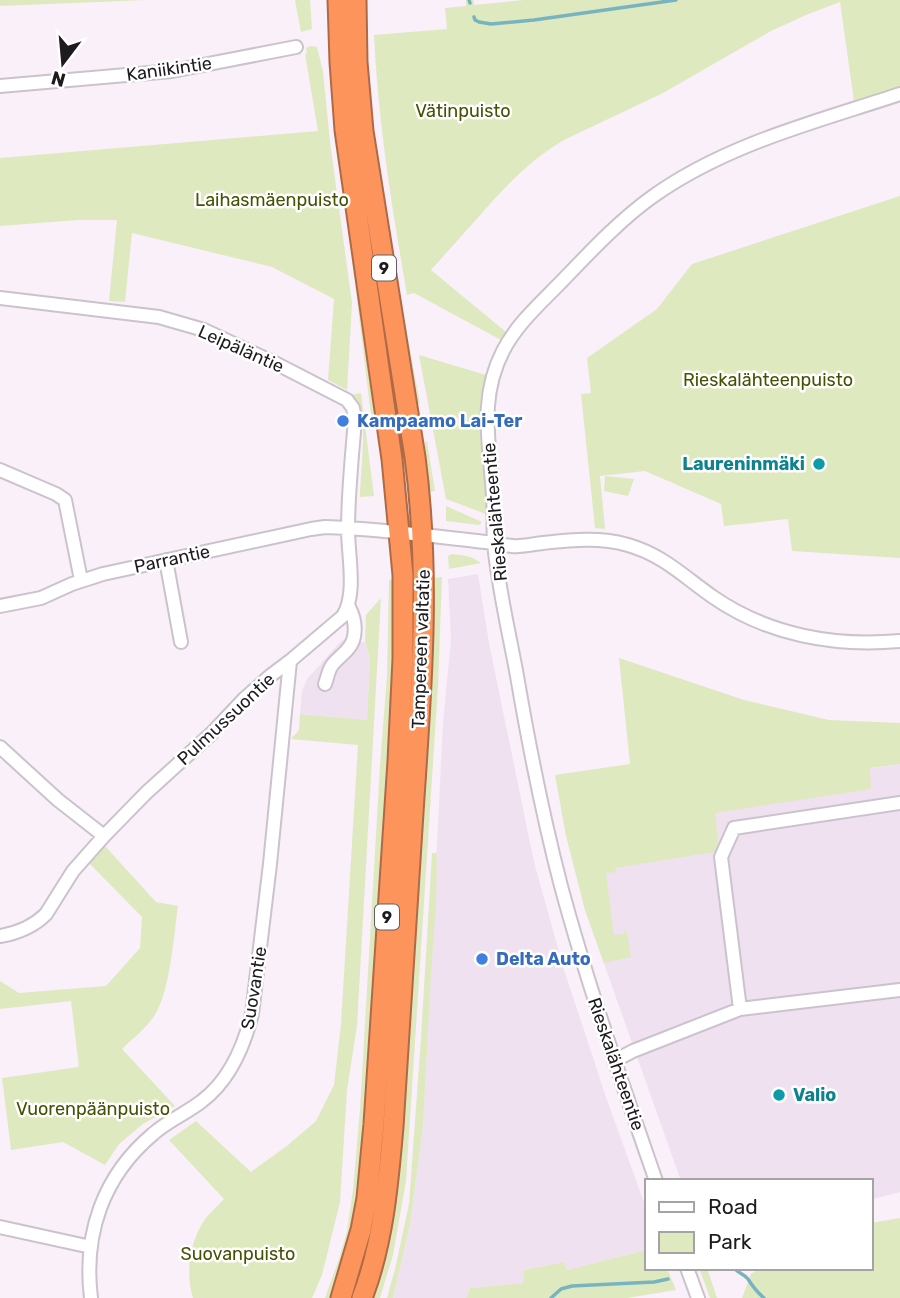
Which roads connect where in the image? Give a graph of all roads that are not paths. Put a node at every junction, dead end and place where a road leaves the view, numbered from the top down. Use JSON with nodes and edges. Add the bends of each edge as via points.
{"nodes":[{"id":1,"x":338,"y":0,"type":"edge"},
{"id":2,"x":356,"y":0,"type":"edge"},
{"id":3,"x":296,"y":47,"type":"dead end"},
{"id":4,"x":0,"y":86,"type":"edge"},
{"id":5,"x":900,"y":94,"type":"edge"},
{"id":6,"x":0,"y":298,"type":"edge"},
{"id":7,"x":0,"y":470,"type":"edge"},
{"id":8,"x":348,"y":528,"type":"junction"},
{"id":9,"x":399,"y":533,"type":"junction"},
{"id":10,"x":422,"y":535,"type":"junction"},
{"id":11,"x":494,"y":543,"type":"junction"},
{"id":12,"x":166,"y":560,"type":"junction"},
{"id":13,"x":81,"y":580,"type":"junction"},
{"id":14,"x":0,"y":606,"type":"edge"},
{"id":15,"x":349,"y":607,"type":"junction"},
{"id":16,"x":900,"y":641,"type":"edge"},
{"id":17,"x":181,"y":642,"type":"dead end"},
{"id":18,"x":290,"y":662,"type":"junction"},
{"id":19,"x":325,"y":684,"type":"dead end"},
{"id":20,"x":0,"y":747,"type":"edge"},
{"id":21,"x":900,"y":803,"type":"edge"},
{"id":22,"x":104,"y":836,"type":"junction"},
{"id":23,"x":0,"y":936,"type":"edge"},
{"id":24,"x":900,"y":990,"type":"edge"},
{"id":25,"x":740,"y":1009,"type":"junction"},
{"id":26,"x":614,"y":1061,"type":"junction"},
{"id":27,"x":655,"y":1179,"type":"edge"},
{"id":28,"x":0,"y":1227,"type":"edge"},
{"id":29,"x":91,"y":1247,"type":"junction"},
{"id":30,"x":688,"y":1270,"type":"edge"},
{"id":31,"x":92,"y":1298,"type":"edge"},
{"id":32,"x":341,"y":1298,"type":"edge"},
{"id":33,"x":362,"y":1298,"type":"edge"},
{"id":34,"x":698,"y":1298,"type":"edge"}],
"edges":[{"from":1,"to":9,"type":"highway","name":"Tampereen valtatie","number":"9","via":[[345,130]]},
{"from":2,"to":10,"type":"highway","name":"Tampereen valtatie","number":"9","via":[[363,131],[415,457]]},
{"from":3,"to":4,"type":"street","name":"Kaniikintie","via":[[172,71]]},
{"from":5,"to":11,"type":"street","name":"Rieskalähteentie","via":[[719,157],[677,180],[637,209],[531,314],[503,351],[489,391],[486,415]]},
{"from":6,"to":8,"type":"street","name":"Leipäläntie","via":[[159,317],[204,330],[347,400],[355,419]]},
{"from":7,"to":13,"type":"street","via":[[65,500]]},
{"from":8,"to":9,"type":"street"},
{"from":8,"to":12,"type":"street","name":"Parrantie","via":[[311,529]]},
{"from":8,"to":15,"type":"street"},
{"from":9,"to":10,"type":"street"},
{"from":9,"to":32,"type":"highway","name":"Tampereen valtatie","number":"9","via":[[402,684],[374,1124],[361,1230]]},
{"from":10,"to":11,"type":"street"},
{"from":10,"to":33,"type":"highway","name":"Tampereen valtatie","number":"9","via":[[423,663],[393,1127],[386,1202]]},
{"from":11,"to":16,"type":"street","via":[[517,546],[594,539],[625,544],[656,555],[721,602],[773,628],[819,639]]},
{"from":11,"to":26,"type":"street","name":"Rieskalähteentie","via":[[544,814],[577,944]]},
{"from":12,"to":13,"type":"street","name":"Parrantie"},
{"from":12,"to":17,"type":"street"},
{"from":13,"to":14,"type":"street","name":"Parrantie","via":[[41,598]]},
{"from":15,"to":18,"type":"street","name":"Pulmussuontie"},
{"from":15,"to":19,"type":"street","via":[[354,641],[331,666]]},
{"from":18,"to":22,"type":"street","name":"Pulmussuontie","via":[[244,699]]},
{"from":18,"to":29,"type":"street","name":"Suovantie","via":[[248,1030],[235,1061],[212,1093],[155,1132],[125,1162],[99,1209]]},
{"from":20,"to":22,"type":"street"},
{"from":21,"to":25,"type":"street","via":[[734,828],[721,857]]},
{"from":22,"to":23,"type":"street","name":"Pulmussuontie","via":[[73,871],[41,919]]},
{"from":24,"to":25,"type":"street"},
{"from":25,"to":26,"type":"street"},
{"from":26,"to":27,"type":"street","name":"Rieskalähteentie"},
{"from":28,"to":29,"type":"street"},
{"from":29,"to":31,"type":"street","name":"Suovantie","via":[[88,1274]]},
{"from":30,"to":34,"type":"street"}]}
